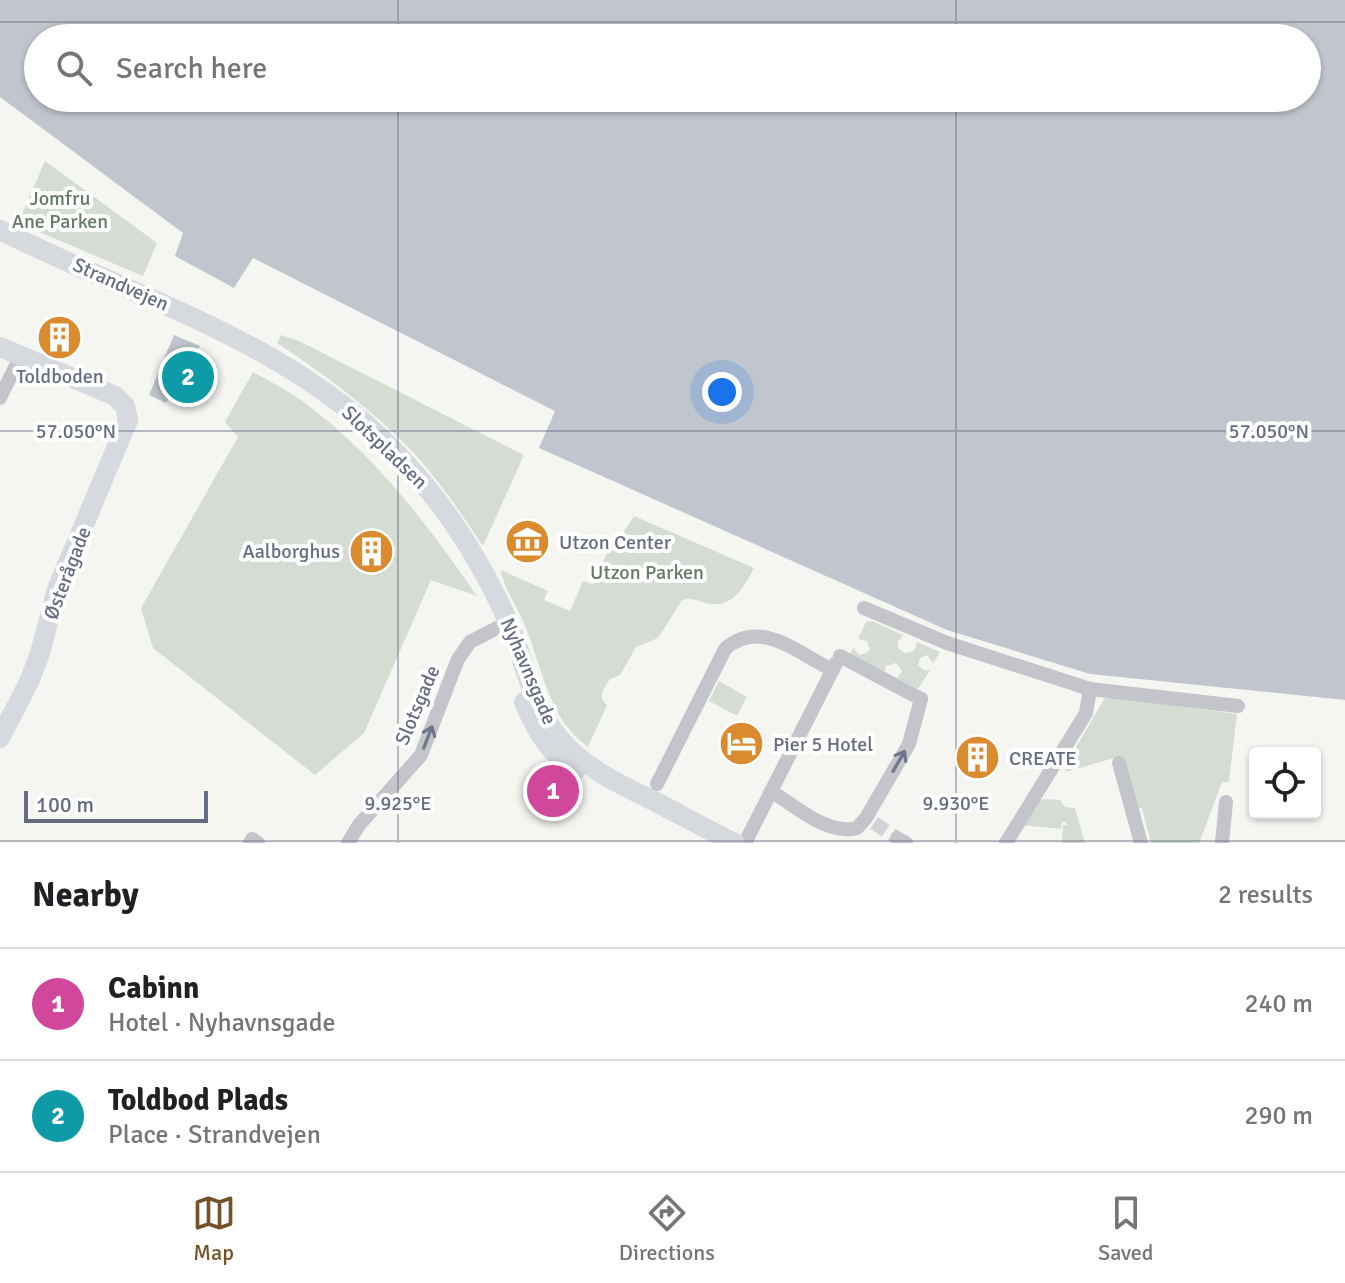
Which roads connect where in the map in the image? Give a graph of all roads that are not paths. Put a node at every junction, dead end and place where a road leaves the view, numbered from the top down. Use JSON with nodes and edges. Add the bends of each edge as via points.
{"nodes":[{"id":1,"x":0,"y":230,"type":"edge"},
{"id":2,"x":0,"y":245,"type":"edge"},
{"id":3,"x":237,"y":345,"type":"junction"},
{"id":4,"x":0,"y":347,"type":"edge"},
{"id":5,"x":21,"y":355,"type":"junction"},
{"id":6,"x":0,"y":398,"type":"edge"},
{"id":7,"x":488,"y":593,"type":"junction"},
{"id":8,"x":864,"y":608,"type":"dead end"},
{"id":9,"x":497,"y":628,"type":"junction"},
{"id":10,"x":839,"y":658,"type":"junction"},
{"id":11,"x":1090,"y":689,"type":"junction"},
{"id":12,"x":1238,"y":706,"type":"dead end"},
{"id":13,"x":0,"y":738,"type":"edge"},
{"id":14,"x":1119,"y":763,"type":"dead end"},
{"id":15,"x":657,"y":784,"type":"dead end"},
{"id":16,"x":771,"y":791,"type":"junction"},
{"id":17,"x":1226,"y":802,"type":"dead end"},
{"id":18,"x":348,"y":843,"type":"edge"},
{"id":19,"x":709,"y":843,"type":"edge"},
{"id":20,"x":735,"y":843,"type":"edge"},
{"id":21,"x":745,"y":843,"type":"edge"},
{"id":22,"x":1006,"y":843,"type":"edge"},
{"id":23,"x":1141,"y":843,"type":"edge"},
{"id":24,"x":1222,"y":843,"type":"edge"}],
"edges":[{"from":1,"to":3,"type":"main road","name":"Strandvejen","via":[[156,299]]},
{"from":2,"to":3,"type":"main road","name":"Strandvejen"},
{"from":3,"to":7,"type":"main road","name":"Slotspladsen","via":[[379,452],[434,515]]},
{"from":4,"to":5,"type":"main road"},
{"from":5,"to":6,"type":"street"},
{"from":5,"to":13,"type":"main road","name":"Østerågade","via":[[115,396],[125,406],[127,424],[57,589],[29,682]]},
{"from":7,"to":9,"type":"main road","name":"Nyhavnsgade"},
{"from":7,"to":20,"type":"main road","name":"Nyhavnsgade","via":[[509,623],[540,708],[558,738],[603,776]]},
{"from":8,"to":11,"type":"street","via":[[947,643]]},
{"from":18,"to":9,"type":"street","name":"Slotsgade","one_way":true,"via":[[421,755],[458,659],[470,642]]},
{"from":9,"to":19,"type":"main road","name":"Nyhavnsgade","via":[[535,729],[548,748],[598,785]]},
{"from":10,"to":15,"type":"street","via":[[757,635],[725,649]]},
{"from":10,"to":16,"type":"street"},
{"from":16,"to":10,"type":"street","one_way":true,"via":[[839,829],[857,828],[870,820],[909,744],[921,699]]},
{"from":11,"to":12,"type":"street"},
{"from":11,"to":22,"type":"street","via":[[1086,713]]},
{"from":14,"to":23,"type":"street"},
{"from":16,"to":21,"type":"street"},
{"from":17,"to":24,"type":"street"}]}
